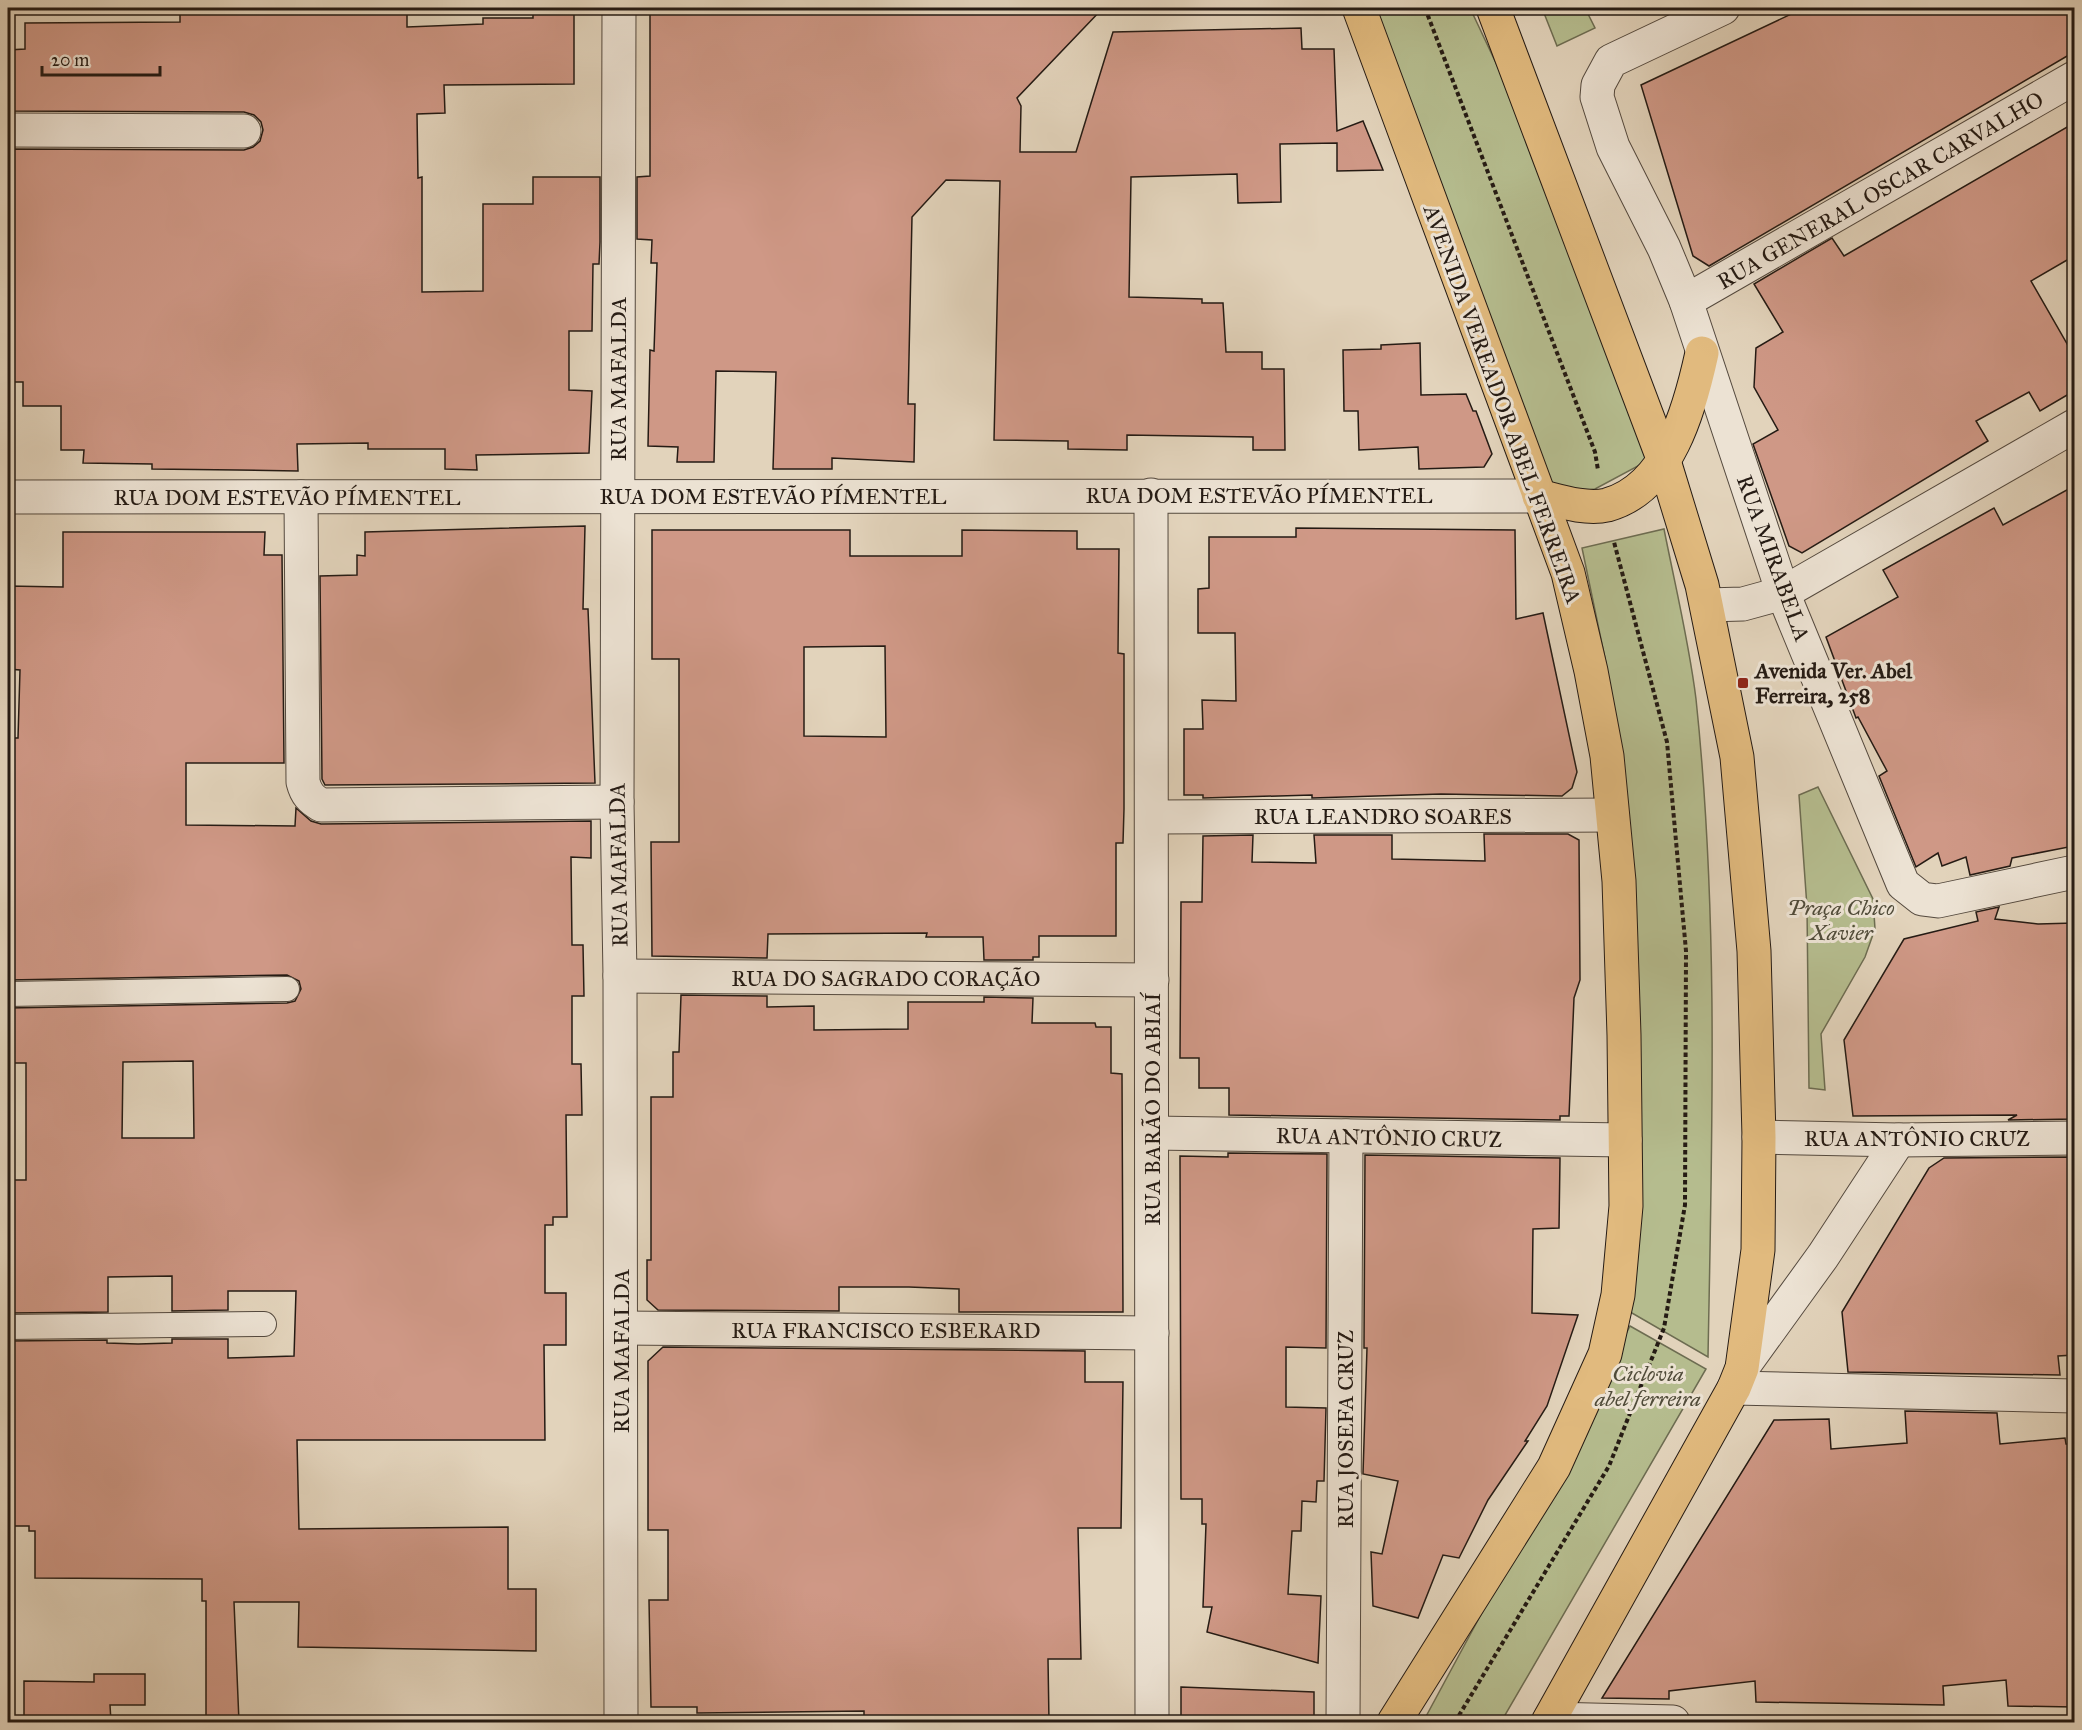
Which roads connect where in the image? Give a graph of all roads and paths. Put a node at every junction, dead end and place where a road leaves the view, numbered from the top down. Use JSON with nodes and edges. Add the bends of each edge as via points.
{"nodes":[{"id":1,"x":619,"y":8,"type":"edge"},
{"id":2,"x":1359,"y":8,"type":"edge"},
{"id":3,"x":1493,"y":8,"type":"edge"},
{"id":4,"x":1723,"y":8,"type":"edge"},
{"id":5,"x":2074,"y":78,"type":"edge"},
{"id":6,"x":8,"y":130,"type":"edge"},
{"id":7,"x":244,"y":131,"type":"dead end"},
{"id":8,"x":1686,"y":301,"type":"junction"},
{"id":9,"x":1702,"y":353,"type":"junction"},
{"id":10,"x":2074,"y":426,"type":"edge"},
{"id":11,"x":1664,"y":461,"type":"junction"},
{"id":12,"x":1150,"y":495,"type":"junction"},
{"id":13,"x":1539,"y":496,"type":"junction"},
{"id":14,"x":8,"y":497,"type":"edge"},
{"id":15,"x":301,"y":497,"type":"junction"},
{"id":16,"x":618,"y":497,"type":"junction"},
{"id":17,"x":1783,"y":593,"type":"junction"},
{"id":18,"x":1707,"y":604,"type":"junction"},
{"id":19,"x":617,"y":802,"type":"junction"},
{"id":20,"x":1612,"y":815,"type":"junction"},
{"id":21,"x":1153,"y":817,"type":"junction"},
{"id":22,"x":2074,"y":872,"type":"edge"},
{"id":23,"x":620,"y":976,"type":"junction"},
{"id":24,"x":1152,"y":980,"type":"junction"},
{"id":25,"x":287,"y":990,"type":"dead end"},
{"id":26,"x":8,"y":994,"type":"edge"},
{"id":27,"x":1152,"y":1133,"type":"junction"},
{"id":28,"x":1346,"y":1136,"type":"junction"},
{"id":29,"x":1759,"y":1137,"type":"junction"},
{"id":30,"x":2074,"y":1138,"type":"edge"},
{"id":31,"x":1625,"y":1140,"type":"junction"},
{"id":32,"x":1899,"y":1140,"type":"junction"},
{"id":33,"x":264,"y":1324,"type":"dead end"},
{"id":34,"x":8,"y":1327,"type":"edge"},
{"id":35,"x":621,"y":1328,"type":"junction"},
{"id":36,"x":1152,"y":1333,"type":"junction"},
{"id":37,"x":1738,"y":1378,"type":"junction"},
{"id":38,"x":2074,"y":1396,"type":"edge"},
{"id":39,"x":1549,"y":1721,"type":"edge"},
{"id":40,"x":621,"y":1722,"type":"edge"},
{"id":41,"x":1152,"y":1722,"type":"edge"},
{"id":42,"x":1343,"y":1722,"type":"edge"},
{"id":43,"x":1394,"y":1722,"type":"edge"},
{"id":44,"x":1673,"y":1722,"type":"edge"}],
"edges":[{"from":1,"to":16,"type":"street","name":"RUA MAFALDA"},
{"from":2,"to":13,"type":"main road","name":"AVENIDA VEREADOR ABEL FERREIRA"},
{"from":3,"to":11,"type":"main road"},
{"from":4,"to":8,"type":"street","name":"RUA MIRABELA","via":[[1611,61],[1598,85],[1597,97],[1613,147]]},
{"from":5,"to":8,"type":"street","name":"RUA GENERAL OSCAR CARVALHO"},
{"from":6,"to":7,"type":"street"},
{"from":8,"to":9,"type":"street","name":"RUA MIRABELA"},
{"from":9,"to":11,"type":"main road","via":[[1694,390]]},
{"from":9,"to":17,"type":"street","name":"RUA MIRABELA"},
{"from":10,"to":17,"type":"street"},
{"from":11,"to":13,"type":"main road","via":[[1633,495],[1605,505],[1572,504]]},
{"from":11,"to":18,"type":"main road"},
{"from":12,"to":13,"type":"street","name":"RUA DOM ESTEVÃO PÍMENTEL"},
{"from":12,"to":16,"type":"street","name":"RUA DOM ESTEVÃO PÍMENTEL"},
{"from":12,"to":21,"type":"street","name":"RUA BARÃO DO ABIAÍ"},
{"from":13,"to":20,"type":"main road","name":"AVENIDA VEREADOR ABEL FERREIRA","via":[[1568,573],[1591,670],[1607,756]]},
{"from":14,"to":15,"type":"street","name":"RUA DOM ESTEVÃO PÍMENTEL"},
{"from":15,"to":16,"type":"street","name":"RUA DOM ESTEVÃO PÍMENTEL"},
{"from":15,"to":19,"type":"street","via":[[303,782],[313,800],[321,805]]},
{"from":16,"to":19,"type":"street","name":"RUA MAFALDA"},
{"from":17,"to":18,"type":"street","via":[[1743,604]]},
{"from":17,"to":22,"type":"street","name":"RUA MIRABELA","via":[[1903,884],[1922,899],[1938,901]]},
{"from":18,"to":29,"type":"main road","via":[[1737,757],[1754,951]]},
{"from":19,"to":23,"type":"street","name":"RUA MAFALDA"},
{"from":20,"to":21,"type":"street","name":"RUA LEANDRO SOARES"},
{"from":20,"to":31,"type":"main road","name":"AVENIDA VEREADOR ABEL FERREIRA","via":[[1619,881]]},
{"from":21,"to":24,"type":"street","name":"RUA BARÃO DO ABIAÍ"},
{"from":23,"to":24,"type":"street","name":"RUA DO SAGRADO CORAÇÃO"},
{"from":23,"to":35,"type":"street","name":"RUA MAFALDA"},
{"from":24,"to":27,"type":"street","name":"RUA BARÃO DO ABIAÍ"},
{"from":25,"to":26,"type":"lane"},
{"from":27,"to":28,"type":"street","name":"RUA ANTÔNIO CRUZ"},
{"from":27,"to":36,"type":"street","name":"RUA BARÃO DO ABIAÍ"},
{"from":28,"to":31,"type":"street","name":"RUA ANTÔNIO CRUZ"},
{"from":28,"to":42,"type":"street","name":"RUA JOSEFA CRUZ"},
{"from":29,"to":32,"type":"street","name":"RUA ANTÔNIO CRUZ"},
{"from":29,"to":37,"type":"main road","via":[[1758,1250]]},
{"from":30,"to":32,"type":"street","name":"RUA ANTÔNIO CRUZ"},
{"from":31,"to":43,"type":"main road","name":"AVENIDA VEREADOR ABEL FERREIRA","via":[[1626,1206],[1618,1295],[1605,1354],[1554,1467]]},
{"from":32,"to":37,"type":"street"},
{"from":33,"to":34,"type":"lane"},
{"from":35,"to":36,"type":"street","name":"RUA FRANCISCO ESBERARD"},
{"from":35,"to":40,"type":"street","name":"RUA MAFALDA"},
{"from":36,"to":41,"type":"street","name":"RUA BARÃO DO ABIAÍ"},
{"from":37,"to":38,"type":"street"},
{"from":37,"to":39,"type":"main road"},
{"from":39,"to":44,"type":"street"}]}
